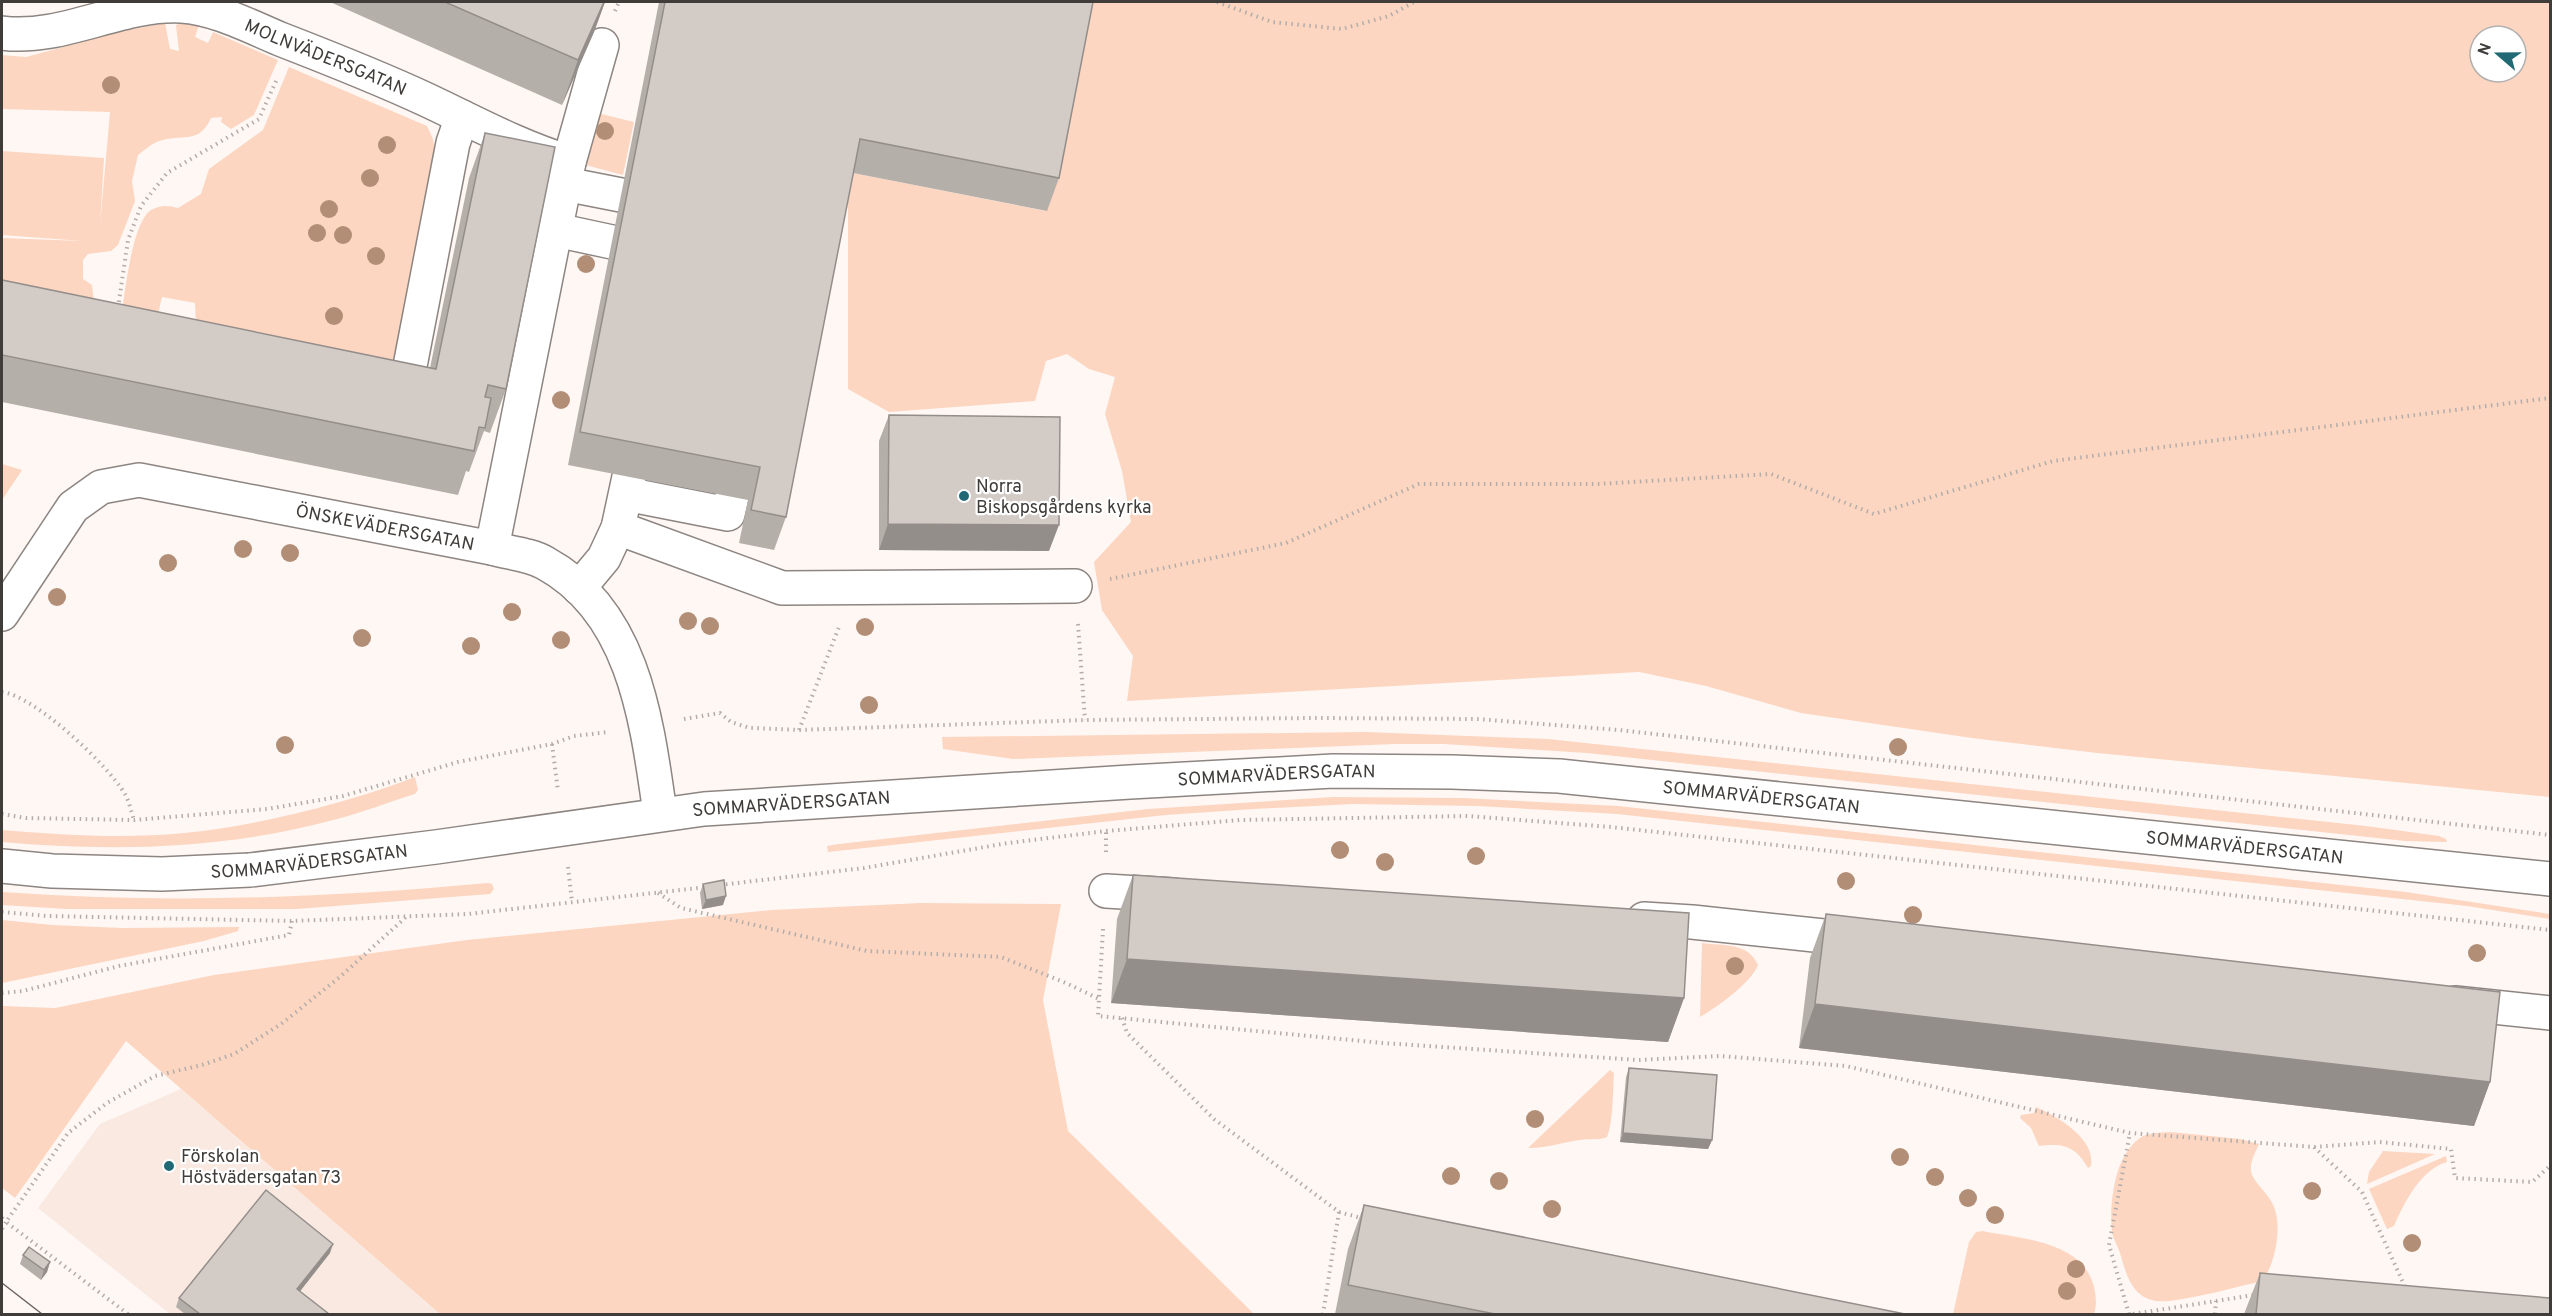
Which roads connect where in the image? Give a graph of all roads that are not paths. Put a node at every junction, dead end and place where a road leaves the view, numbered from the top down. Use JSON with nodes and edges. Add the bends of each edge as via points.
{"nodes":[{"id":1,"x":2,"y":33,"type":"edge"},
{"id":2,"x":602,"y":45,"type":"dead end"},
{"id":3,"x":462,"y":117,"type":"junction"},
{"id":4,"x":567,"y":173,"type":"junction"},
{"id":5,"x":621,"y":195,"type":"dead end"},
{"id":6,"x":556,"y":230,"type":"junction"},
{"id":7,"x":612,"y":242,"type":"dead end"},
{"id":8,"x":358,"y":383,"type":"edge"},
{"id":9,"x":732,"y":497,"type":"edge"},
{"id":10,"x":618,"y":528,"type":"junction"},
{"id":11,"x":492,"y":548,"type":"junction"},
{"id":12,"x":1075,"y":586,"type":"road end"},
{"id":13,"x":579,"y":588,"type":"junction"},
{"id":14,"x":2,"y":614,"type":"edge"},
{"id":15,"x":660,"y":813,"type":"junction"},
{"id":16,"x":2,"y":866,"type":"edge"},
{"id":17,"x":2550,"y":879,"type":"edge"},
{"id":18,"x":1106,"y":891,"type":"dead end"},
{"id":19,"x":1201,"y":896,"type":"edge"},
{"id":20,"x":1620,"y":918,"type":"edge"},
{"id":21,"x":1894,"y":944,"type":"edge"},
{"id":22,"x":2431,"y":1001,"type":"edge"},
{"id":23,"x":2550,"y":1013,"type":"edge"}],
"edges":[{"from":1,"to":3,"type":"street","name":"MOLNVÄDERSGATAN","via":[[52,31],[148,8],[181,6],[218,14]]},
{"from":2,"to":4,"type":"street"},
{"from":3,"to":4,"type":"street","name":"MOLNVÄDERSGATAN","via":[[533,151]]},
{"from":3,"to":8,"type":"street","via":[[453,143],[405,392]]},
{"from":4,"to":5,"type":"street","name":"MOLNVÄDERSGATAN"},
{"from":4,"to":6,"type":"street"},
{"from":6,"to":7,"type":"street"},
{"from":6,"to":11,"type":"street"},
{"from":9,"to":10,"type":"street","via":[[728,514],[628,486]]},
{"from":10,"to":12,"type":"street","via":[[782,588]]},
{"from":10,"to":13,"type":"street","via":[[604,558]]},
{"from":11,"to":13,"type":"street","name":"ÖNSKEVÄDERSGATAN","via":[[544,562]]},
{"from":11,"to":14,"type":"street","name":"ÖNSKEVÄDERSGATAN","via":[[139,480],[101,487],[73,507]]},
{"from":13,"to":15,"type":"street","name":"ÖNSKEVÄDERSGATAN","via":[[599,608],[636,683],[647,725]]},
{"from":15,"to":16,"type":"street","name":"SOMMARVÄDERSGATAN","via":[[250,870],[162,874]]},
{"from":15,"to":17,"type":"street","name":"SOMMARVÄDERSGATAN","via":[[1333,771],[1452,772],[1559,776]]},
{"from":18,"to":19,"type":"street"},
{"from":20,"to":21,"type":"street"},
{"from":22,"to":23,"type":"street"}]}
